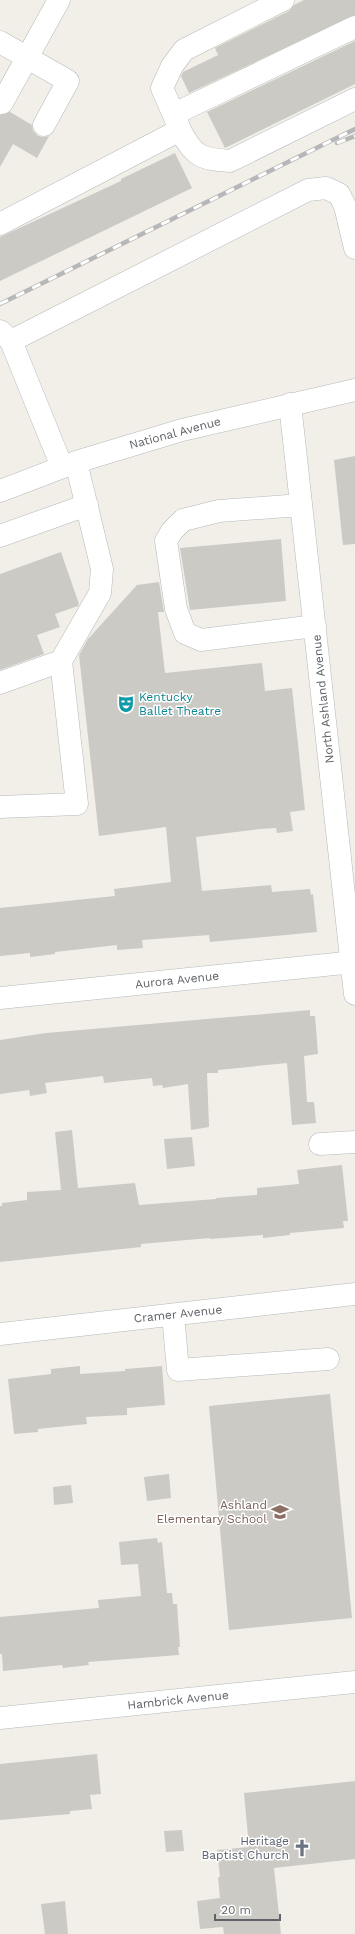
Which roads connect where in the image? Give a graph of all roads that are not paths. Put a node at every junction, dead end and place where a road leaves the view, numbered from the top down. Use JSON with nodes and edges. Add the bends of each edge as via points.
{"nodes":[{"id":1,"x":59,"y":0,"type":"edge"},
{"id":2,"x":283,"y":0,"type":"edge"},
{"id":3,"x":355,"y":27,"type":"edge"},
{"id":4,"x":0,"y":42,"type":"edge"},
{"id":5,"x":27,"y":58,"type":"junction"},
{"id":6,"x":355,"y":99,"type":"edge"},
{"id":7,"x":2,"y":103,"type":"dead end"},
{"id":8,"x":177,"y":122,"type":"junction"},
{"id":9,"x":44,"y":125,"type":"dead end"},
{"id":10,"x":0,"y":224,"type":"edge"},
{"id":11,"x":355,"y":248,"type":"edge"},
{"id":12,"x":5,"y":336,"type":"edge"},
{"id":13,"x":355,"y":390,"type":"edge"},
{"id":14,"x":290,"y":404,"type":"junction"},
{"id":15,"x":69,"y":465,"type":"junction"},
{"id":16,"x":0,"y":491,"type":"edge"},
{"id":17,"x":87,"y":505,"type":"junction"},
{"id":18,"x":301,"y":505,"type":"junction"},
{"id":19,"x":0,"y":536,"type":"edge"},
{"id":20,"x":315,"y":626,"type":"junction"},
{"id":21,"x":61,"y":660,"type":"junction"},
{"id":22,"x":0,"y":683,"type":"edge"},
{"id":23,"x":0,"y":808,"type":"edge"},
{"id":24,"x":353,"y":962,"type":"edge"},
{"id":25,"x":355,"y":994,"type":"edge"},
{"id":26,"x":0,"y":998,"type":"edge"},
{"id":27,"x":355,"y":1142,"type":"edge"},
{"id":28,"x":320,"y":1144,"type":"dead end"},
{"id":29,"x":355,"y":1294,"type":"edge"},
{"id":30,"x":173,"y":1315,"type":"junction"},
{"id":31,"x":0,"y":1334,"type":"edge"},
{"id":32,"x":328,"y":1359,"type":"dead end"},
{"id":33,"x":355,"y":1682,"type":"edge"},
{"id":34,"x":0,"y":1718,"type":"edge"}],
"edges":[{"from":1,"to":5,"type":"street"},
{"from":2,"to":8,"type":"street","via":[[184,50],[172,66],[162,88]]},
{"from":3,"to":8,"type":"street"},
{"from":4,"to":5,"type":"street"},
{"from":5,"to":7,"type":"street"},
{"from":5,"to":9,"type":"street","via":[[68,81]]},
{"from":6,"to":8,"type":"street","via":[[230,161],[207,159],[189,147]]},
{"from":8,"to":10,"type":"street"},
{"from":11,"to":12,"type":"street","via":[[345,206],[339,194],[326,188],[308,190]]},
{"from":12,"to":15,"type":"street"},
{"from":13,"to":14,"type":"street","name":"National Avenue"},
{"from":14,"to":15,"type":"street","name":"National Avenue","via":[[182,430]]},
{"from":14,"to":18,"type":"street","name":"North Ashland Avenue"},
{"from":15,"to":16,"type":"street","name":"National Avenue"},
{"from":15,"to":17,"type":"street"},
{"from":17,"to":19,"type":"street"},
{"from":17,"to":21,"type":"street","via":[[102,569],[100,593]]},
{"from":18,"to":20,"type":"street","name":"North Ashland Avenue"},
{"from":18,"to":20,"type":"street","via":[[218,512],[183,520],[166,541],[176,608],[186,633],[201,640]]},
{"from":20,"to":24,"type":"street","name":"North Ashland Avenue"},
{"from":21,"to":22,"type":"street"},
{"from":21,"to":23,"type":"street","via":[[77,804]]},
{"from":24,"to":25,"type":"street","name":"North Ashland Avenue"},
{"from":24,"to":26,"type":"street","name":"Aurora Avenue"},
{"from":27,"to":28,"type":"street"},
{"from":29,"to":30,"type":"street","name":"Cramer Avenue"},
{"from":30,"to":31,"type":"street","name":"Cramer Avenue"},
{"from":30,"to":32,"type":"street","via":[[178,1370]]},
{"from":33,"to":34,"type":"street","name":"Hambrick Avenue"}]}
